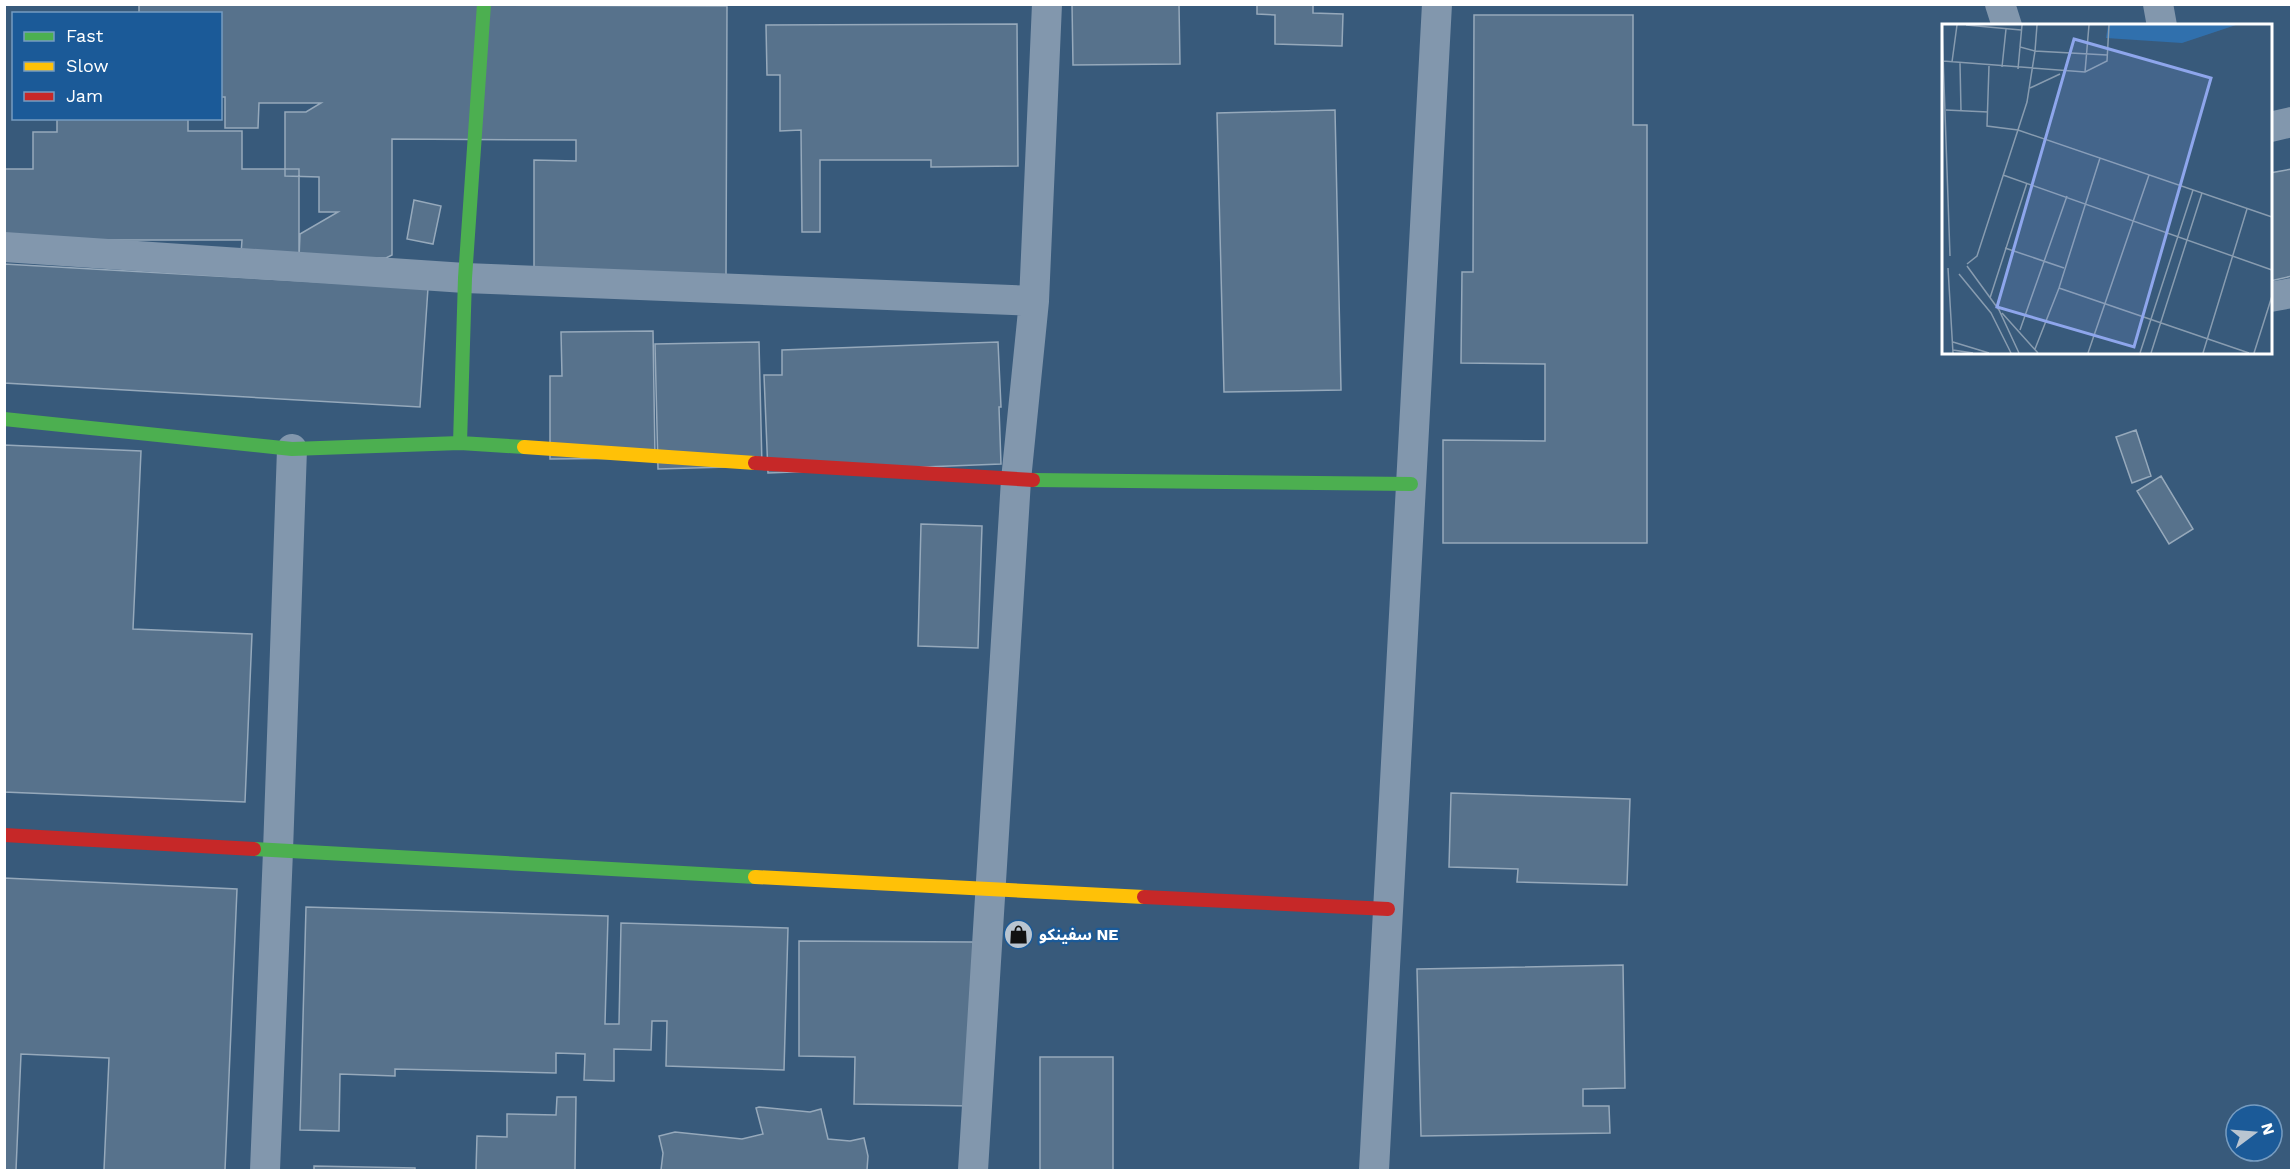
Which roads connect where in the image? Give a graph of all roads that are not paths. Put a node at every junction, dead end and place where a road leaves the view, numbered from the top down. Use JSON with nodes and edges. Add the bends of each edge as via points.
{"nodes":[{"id":1,"x":484,"y":4,"type":"edge"},
{"id":2,"x":1047,"y":4,"type":"edge"},
{"id":3,"x":1437,"y":4,"type":"edge"},
{"id":4,"x":2000,"y":4,"type":"edge"},
{"id":5,"x":2158,"y":4,"type":"edge"},
{"id":6,"x":2006,"y":24,"type":"edge"},
{"id":7,"x":2162,"y":24,"type":"edge"},
{"id":8,"x":2292,"y":122,"type":"edge"},
{"id":9,"x":2272,"y":127,"type":"edge"},
{"id":10,"x":4,"y":247,"type":"edge"},
{"id":11,"x":465,"y":278,"type":"junction"},
{"id":12,"x":2292,"y":293,"type":"edge"},
{"id":13,"x":2272,"y":297,"type":"edge"},
{"id":14,"x":1034,"y":302,"type":"junction"},
{"id":15,"x":4,"y":419,"type":"edge"},
{"id":16,"x":460,"y":443,"type":"junction"},
{"id":17,"x":292,"y":448,"type":"junction"},
{"id":18,"x":1016,"y":480,"type":"junction"},
{"id":19,"x":1411,"y":484,"type":"junction"},
{"id":20,"x":4,"y":836,"type":"edge"},
{"id":21,"x":279,"y":851,"type":"junction"},
{"id":22,"x":991,"y":890,"type":"junction"},
{"id":23,"x":1388,"y":909,"type":"junction"},
{"id":24,"x":265,"y":1170,"type":"edge"},
{"id":25,"x":973,"y":1170,"type":"edge"},
{"id":26,"x":1374,"y":1170,"type":"edge"}],
"edges":[{"from":1,"to":11,"type":"street"},
{"from":2,"to":14,"type":"street"},
{"from":3,"to":19,"type":"street"},
{"from":4,"to":6,"type":"street"},
{"from":5,"to":7,"type":"street"},
{"from":8,"to":9,"type":"street"},
{"from":10,"to":11,"type":"street"},
{"from":11,"to":14,"type":"street"},
{"from":11,"to":16,"type":"street"},
{"from":12,"to":13,"type":"street"},
{"from":14,"to":18,"type":"street"},
{"from":15,"to":17,"type":"street"},
{"from":16,"to":17,"type":"street"},
{"from":16,"to":18,"type":"street"},
{"from":17,"to":21,"type":"street"},
{"from":18,"to":19,"type":"street"},
{"from":18,"to":22,"type":"street"},
{"from":19,"to":23,"type":"street"},
{"from":20,"to":21,"type":"street"},
{"from":21,"to":22,"type":"street"},
{"from":21,"to":24,"type":"street"},
{"from":22,"to":23,"type":"street"},
{"from":22,"to":25,"type":"street"},
{"from":23,"to":26,"type":"street"}]}
